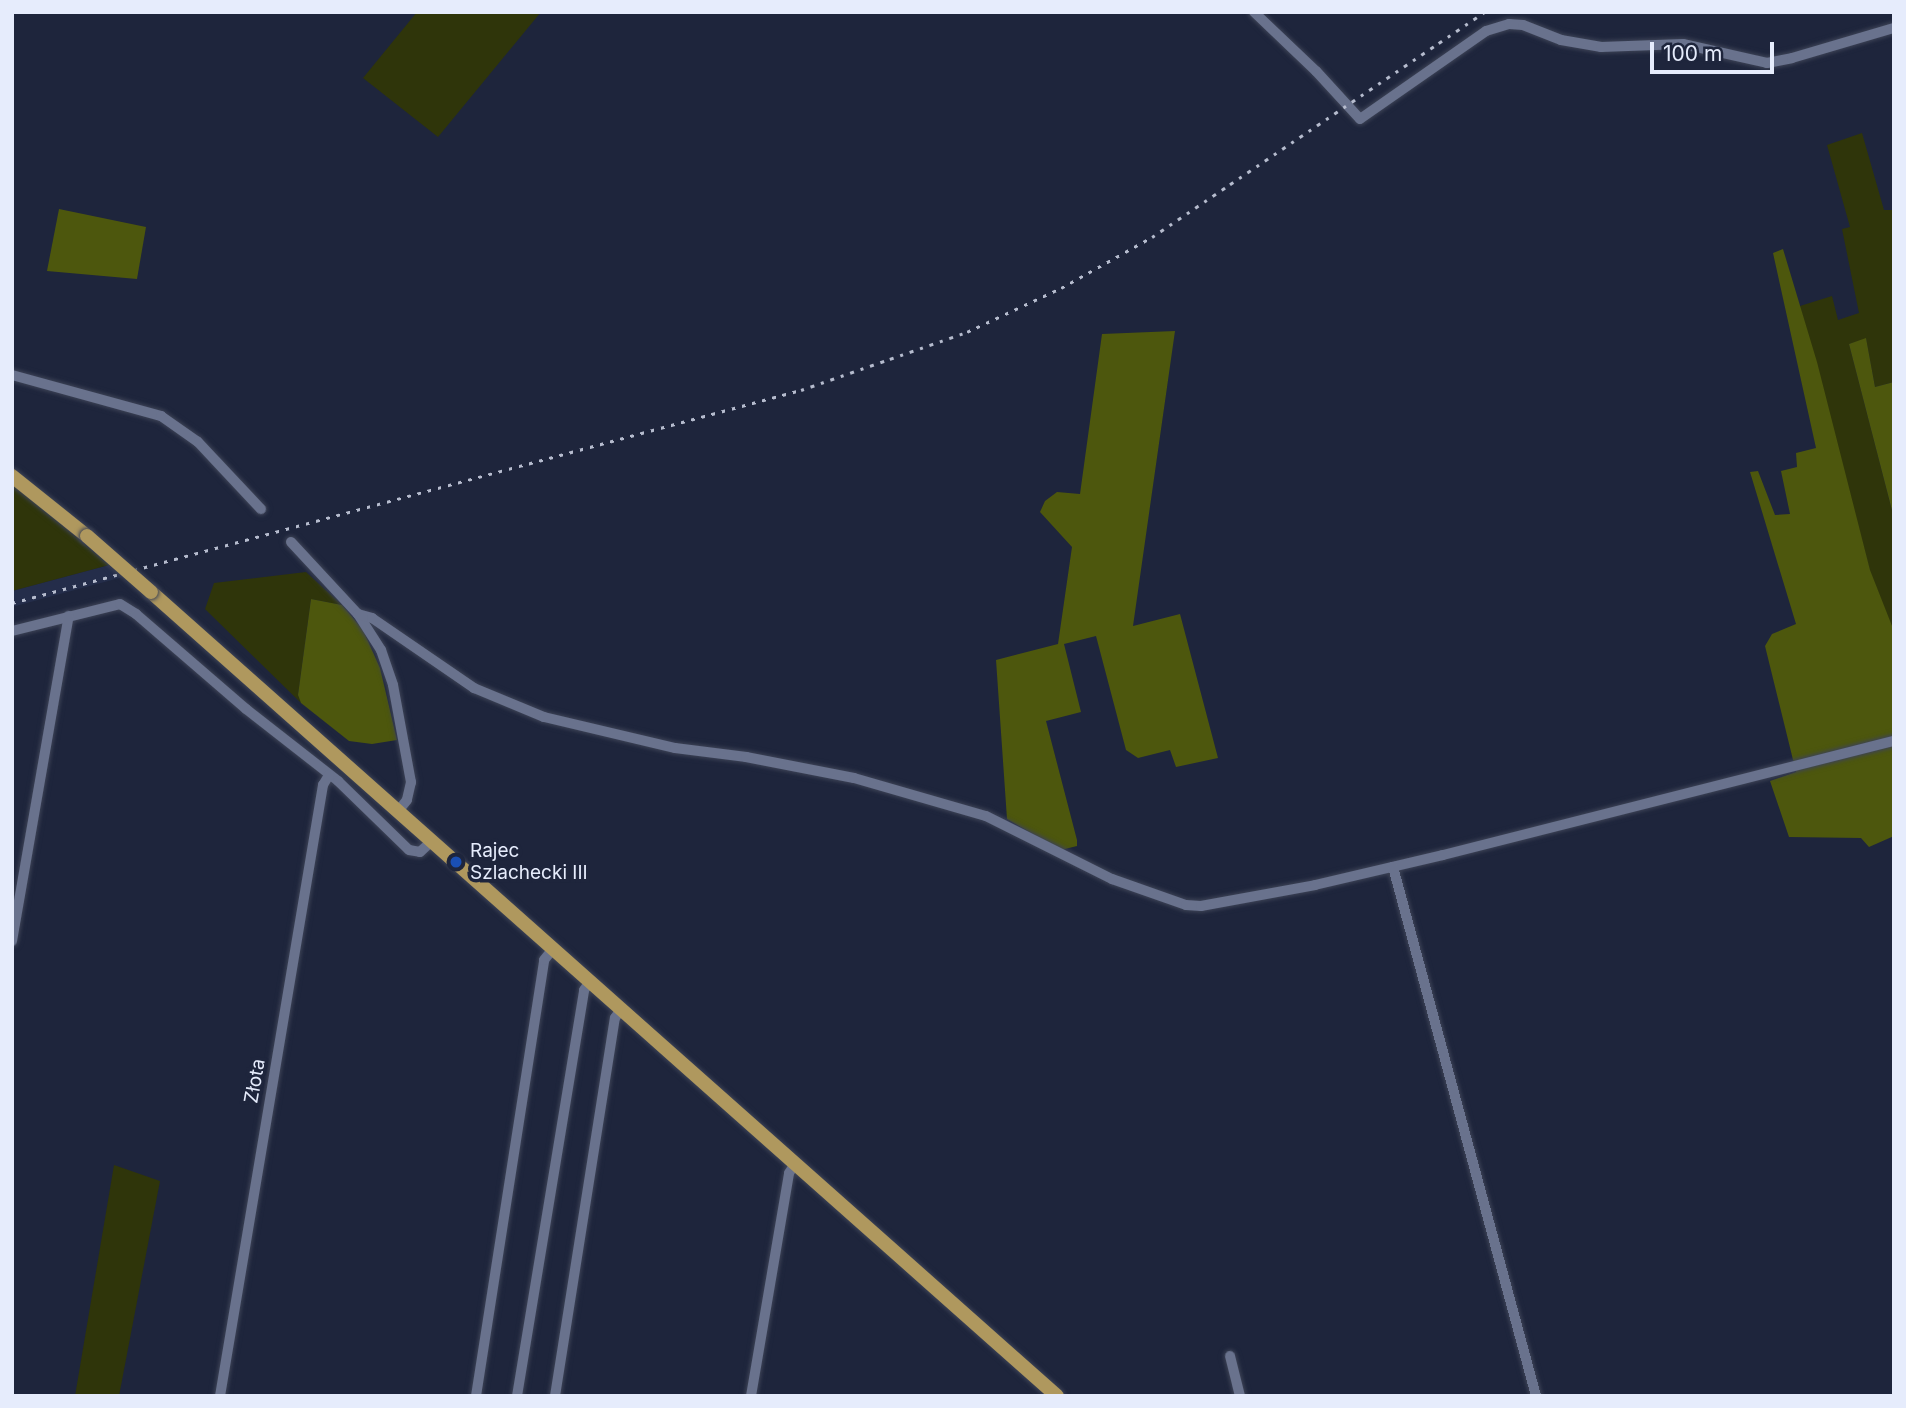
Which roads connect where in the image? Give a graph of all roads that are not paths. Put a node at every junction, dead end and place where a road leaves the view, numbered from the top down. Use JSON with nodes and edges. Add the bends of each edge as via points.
{"nodes":[{"id":1,"x":1254,"y":12,"type":"edge"},
{"id":2,"x":1894,"y":28,"type":"edge"},
{"id":3,"x":12,"y":375,"type":"edge"},
{"id":4,"x":12,"y":476,"type":"edge"},
{"id":5,"x":261,"y":509,"type":"dead end"},
{"id":6,"x":291,"y":542,"type":"dead end"},
{"id":7,"x":358,"y":614,"type":"junction"},
{"id":8,"x":69,"y":616,"type":"junction"},
{"id":9,"x":12,"y":631,"type":"edge"},
{"id":10,"x":1894,"y":741,"type":"edge"},
{"id":11,"x":329,"y":775,"type":"junction"},
{"id":12,"x":398,"y":811,"type":"junction"},
{"id":13,"x":432,"y":841,"type":"junction"},
{"id":14,"x":1393,"y":867,"type":"junction"},
{"id":15,"x":12,"y":942,"type":"edge"},
{"id":16,"x":553,"y":949,"type":"junction"},
{"id":17,"x":590,"y":982,"type":"junction"},
{"id":18,"x":621,"y":1009,"type":"junction"},
{"id":19,"x":795,"y":1164,"type":"junction"},
{"id":20,"x":1230,"y":1356,"type":"dead end"},
{"id":21,"x":220,"y":1396,"type":"edge"},
{"id":22,"x":476,"y":1396,"type":"edge"},
{"id":23,"x":517,"y":1396,"type":"edge"},
{"id":24,"x":555,"y":1396,"type":"edge"},
{"id":25,"x":751,"y":1396,"type":"edge"},
{"id":26,"x":1057,"y":1396,"type":"edge"},
{"id":27,"x":1240,"y":1396,"type":"edge"},
{"id":28,"x":1536,"y":1396,"type":"edge"}],
"edges":[{"from":1,"to":2,"type":"street","via":[[1360,120],[1486,32],[1508,24],[1601,47],[1683,44],[1767,63]]},
{"from":3,"to":5,"type":"street","via":[[160,416],[198,442]]},
{"from":4,"to":12,"type":"main road","bridge":true,"via":[[87,536]]},
{"from":6,"to":7,"type":"street"},
{"from":7,"to":12,"type":"street","via":[[381,650],[393,685],[411,782],[407,800]]},
{"from":7,"to":14,"type":"street","via":[[372,618],[474,688],[544,716],[675,748],[854,778],[986,816],[1112,879],[1186,905],[1256,898]]},
{"from":8,"to":9,"type":"street"},
{"from":8,"to":11,"type":"street","via":[[111,605],[127,608]]},
{"from":8,"to":15,"type":"street"},
{"from":10,"to":14,"type":"street"},
{"from":11,"to":13,"type":"street","via":[[409,850],[420,852]]},
{"from":11,"to":21,"type":"street","name":"Złota","via":[[323,785]]},
{"from":12,"to":13,"type":"main road"},
{"from":13,"to":16,"type":"main road"},
{"from":14,"to":28,"type":"street"},
{"from":16,"to":17,"type":"main road"},
{"from":16,"to":22,"type":"street","via":[[544,960]]},
{"from":17,"to":18,"type":"main road"},
{"from":17,"to":23,"type":"street","via":[[584,990]]},
{"from":18,"to":19,"type":"main road"},
{"from":18,"to":24,"type":"street","via":[[615,1018]]},
{"from":19,"to":25,"type":"street","via":[[789,1172]]},
{"from":19,"to":26,"type":"main road"},
{"from":20,"to":27,"type":"street"}]}
